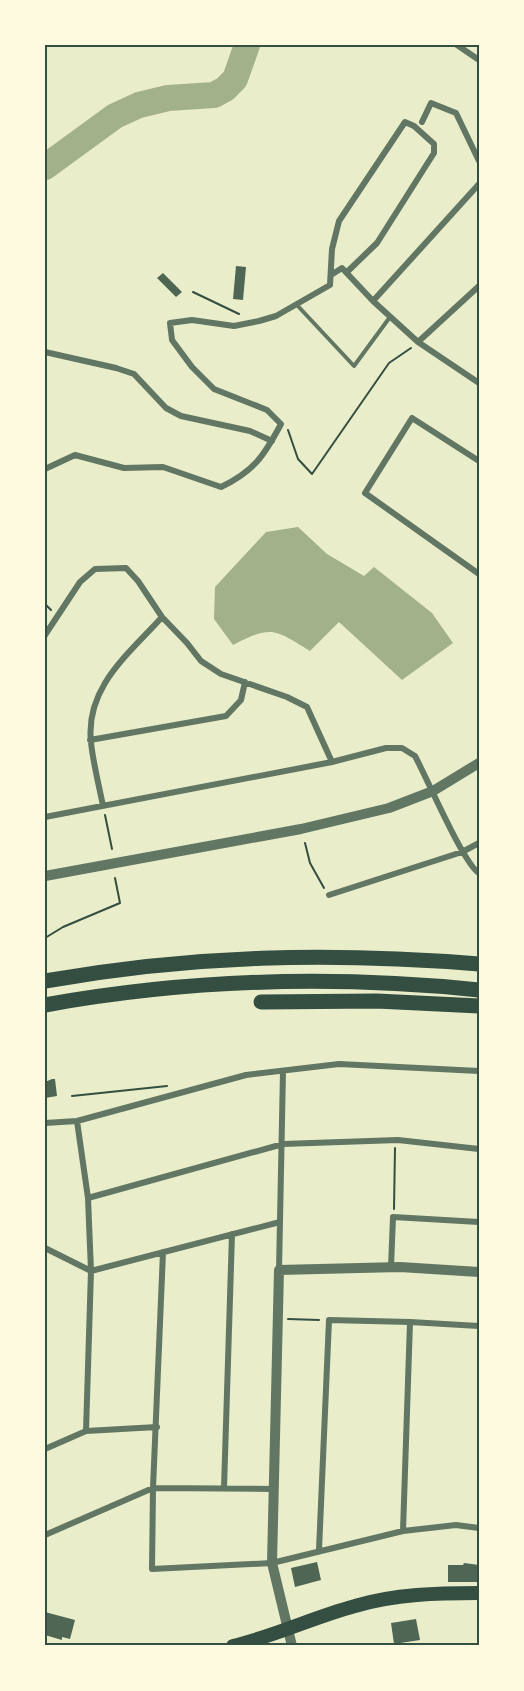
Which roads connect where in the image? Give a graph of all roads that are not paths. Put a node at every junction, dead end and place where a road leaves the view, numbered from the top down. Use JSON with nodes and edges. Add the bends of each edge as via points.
{"nodes":[{"id":1,"x":457,"y":45,"type":"edge"},
{"id":2,"x":479,"y":60,"type":"edge"},
{"id":3,"x":422,"y":122,"type":"dead end"},
{"id":4,"x":479,"y":161,"type":"edge"},
{"id":5,"x":479,"y":184,"type":"edge"},
{"id":6,"x":347,"y":272,"type":"junction"},
{"id":7,"x":331,"y":275,"type":"junction"},
{"id":8,"x":479,"y":286,"type":"edge"},
{"id":9,"x":374,"y":301,"type":"junction"},
{"id":10,"x":296,"y":304,"type":"junction"},
{"id":11,"x":390,"y":316,"type":"junction"},
{"id":12,"x":418,"y":342,"type":"junction"},
{"id":13,"x":45,"y":352,"type":"edge"},
{"id":14,"x":479,"y":383,"type":"edge"},
{"id":15,"x":272,"y":441,"type":"junction"},
{"id":16,"x":479,"y":460,"type":"edge"},
{"id":17,"x":45,"y":469,"type":"edge"},
{"id":18,"x":479,"y":574,"type":"edge"},
{"id":19,"x":162,"y":617,"type":"junction"},
{"id":20,"x":45,"y":635,"type":"edge"},
{"id":21,"x":245,"y":682,"type":"junction"},
{"id":22,"x":90,"y":740,"type":"junction"},
{"id":23,"x":332,"y":762,"type":"junction"},
{"id":24,"x":479,"y":763,"type":"edge"},
{"id":25,"x":433,"y":791,"type":"junction"},
{"id":26,"x":103,"y":806,"type":"junction"},
{"id":27,"x":45,"y":817,"type":"edge"},
{"id":28,"x":479,"y":843,"type":"edge"},
{"id":29,"x":462,"y":852,"type":"junction"},
{"id":30,"x":479,"y":873,"type":"edge"},
{"id":31,"x":45,"y":876,"type":"edge"},
{"id":32,"x":329,"y":896,"type":"road end"},
{"id":33,"x":384,"y":958,"type":"junction"},
{"id":34,"x":479,"y":964,"type":"edge"},
{"id":35,"x":479,"y":970,"type":"edge"},
{"id":36,"x":45,"y":981,"type":"edge"},
{"id":37,"x":479,"y":990,"type":"edge"},
{"id":38,"x":261,"y":1002,"type":"dead end"},
{"id":39,"x":45,"y":1005,"type":"edge"},
{"id":40,"x":479,"y":1005,"type":"edge"},
{"id":41,"x":283,"y":1071,"type":"junction"},
{"id":42,"x":479,"y":1071,"type":"edge"},
{"id":43,"x":78,"y":1121,"type":"junction"},
{"id":44,"x":45,"y":1123,"type":"edge"},
{"id":45,"x":283,"y":1144,"type":"junction"},
{"id":46,"x":479,"y":1149,"type":"edge"},
{"id":47,"x":87,"y":1198,"type":"junction"},
{"id":48,"x":280,"y":1222,"type":"junction"},
{"id":49,"x":479,"y":1222,"type":"edge"},
{"id":50,"x":232,"y":1234,"type":"junction"},
{"id":51,"x":45,"y":1248,"type":"edge"},
{"id":52,"x":163,"y":1252,"type":"junction"},
{"id":53,"x":391,"y":1267,"type":"junction"},
{"id":54,"x":279,"y":1270,"type":"junction"},
{"id":55,"x":91,"y":1271,"type":"junction"},
{"id":56,"x":479,"y":1272,"type":"edge"},
{"id":57,"x":410,"y":1322,"type":"junction"},
{"id":58,"x":479,"y":1326,"type":"edge"},
{"id":59,"x":157,"y":1427,"type":"junction"},
{"id":60,"x":87,"y":1431,"type":"junction"},
{"id":61,"x":45,"y":1449,"type":"edge"},
{"id":62,"x":153,"y":1488,"type":"junction"},
{"id":63,"x":224,"y":1488,"type":"junction"},
{"id":64,"x":273,"y":1489,"type":"junction"},
{"id":65,"x":479,"y":1528,"type":"edge"},
{"id":66,"x":403,"y":1531,"type":"junction"},
{"id":67,"x":45,"y":1535,"type":"edge"},
{"id":68,"x":319,"y":1551,"type":"junction"},
{"id":69,"x":272,"y":1563,"type":"junction"},
{"id":70,"x":479,"y":1593,"type":"edge"},
{"id":71,"x":288,"y":1629,"type":"junction"},
{"id":72,"x":232,"y":1646,"type":"edge"},
{"id":73,"x":292,"y":1646,"type":"edge"}],
"edges":[{"from":1,"to":2,"type":"street"},
{"from":3,"to":4,"type":"street","via":[[431,103],[456,113]]},
{"from":5,"to":9,"type":"street"},
{"from":6,"to":7,"type":"street","via":[[342,268]]},
{"from":6,"to":7,"type":"street","via":[[377,243],[434,153],[434,144],[405,122],[339,221]]},
{"from":6,"to":9,"type":"street"},
{"from":7,"to":10,"type":"street","via":[[330,285]]},
{"from":8,"to":12,"type":"street"},
{"from":9,"to":11,"type":"street"},
{"from":10,"to":11,"type":"lane","via":[[354,366]]},
{"from":10,"to":15,"type":"street","via":[[276,316],[234,326],[192,320],[170,323],[172,340],[214,389],[267,410],[281,424]]},
{"from":11,"to":12,"type":"street"},
{"from":12,"to":14,"type":"street"},
{"from":13,"to":15,"type":"street","via":[[134,374],[166,408],[181,416],[250,431]]},
{"from":15,"to":17,"type":"street","via":[[264,456],[221,488],[163,467],[124,468],[75,455]]},
{"from":16,"to":18,"type":"street","via":[[412,418],[366,493]]},
{"from":19,"to":20,"type":"street","via":[[126,568],[94,569],[80,582]]},
{"from":19,"to":21,"type":"street","via":[[201,661],[221,674]]},
{"from":19,"to":22,"type":"street","via":[[104,681],[92,709]]},
{"from":21,"to":22,"type":"street","via":[[241,700],[226,716]]},
{"from":21,"to":23,"type":"street","via":[[307,707]]},
{"from":22,"to":26,"type":"street"},
{"from":23,"to":25,"type":"street","via":[[386,748],[402,748],[415,756]]},
{"from":23,"to":26,"type":"street"},
{"from":24,"to":25,"type":"street"},
{"from":25,"to":29,"type":"street"},
{"from":25,"to":31,"type":"street","via":[[389,808],[301,829]]},
{"from":26,"to":27,"type":"street"},
{"from":28,"to":29,"type":"street"},
{"from":29,"to":30,"type":"street"},
{"from":29,"to":32,"type":"street"},
{"from":33,"to":34,"type":"highway"},
{"from":33,"to":35,"type":"highway"},
{"from":33,"to":36,"type":"highway","via":[[208,960]]},
{"from":37,"to":39,"type":"highway","via":[[383,982],[262,981],[147,990]]},
{"from":38,"to":40,"type":"highway"},
{"from":41,"to":42,"type":"street","via":[[339,1064]]},
{"from":41,"to":43,"type":"street","via":[[246,1075]]},
{"from":41,"to":45,"type":"street"},
{"from":43,"to":44,"type":"street"},
{"from":43,"to":47,"type":"street"},
{"from":45,"to":46,"type":"street","via":[[395,1140]]},
{"from":45,"to":47,"type":"street"},
{"from":45,"to":48,"type":"street"},
{"from":47,"to":55,"type":"street"},
{"from":48,"to":50,"type":"street"},
{"from":48,"to":54,"type":"street"},
{"from":49,"to":53,"type":"street","via":[[393,1217]]},
{"from":50,"to":52,"type":"street"},
{"from":50,"to":63,"type":"street"},
{"from":51,"to":55,"type":"street"},
{"from":52,"to":55,"type":"street"},
{"from":52,"to":59,"type":"street"},
{"from":53,"to":54,"type":"street"},
{"from":53,"to":56,"type":"street"},
{"from":54,"to":64,"type":"street"},
{"from":55,"to":60,"type":"street"},
{"from":57,"to":58,"type":"street"},
{"from":57,"to":66,"type":"street"},
{"from":57,"to":68,"type":"street","via":[[329,1320]]},
{"from":59,"to":60,"type":"street"},
{"from":59,"to":62,"type":"street"},
{"from":60,"to":61,"type":"street"},
{"from":62,"to":63,"type":"street"},
{"from":62,"to":67,"type":"street"},
{"from":62,"to":69,"type":"street","via":[[152,1569]]},
{"from":63,"to":64,"type":"street"},
{"from":64,"to":69,"type":"street"},
{"from":65,"to":66,"type":"street","via":[[456,1525]]},
{"from":66,"to":68,"type":"street"},
{"from":68,"to":69,"type":"street"},
{"from":69,"to":71,"type":"street"},
{"from":70,"to":71,"type":"main road","via":[[403,1596],[356,1605]]},
{"from":71,"to":72,"type":"main road"},
{"from":71,"to":73,"type":"street"}]}
